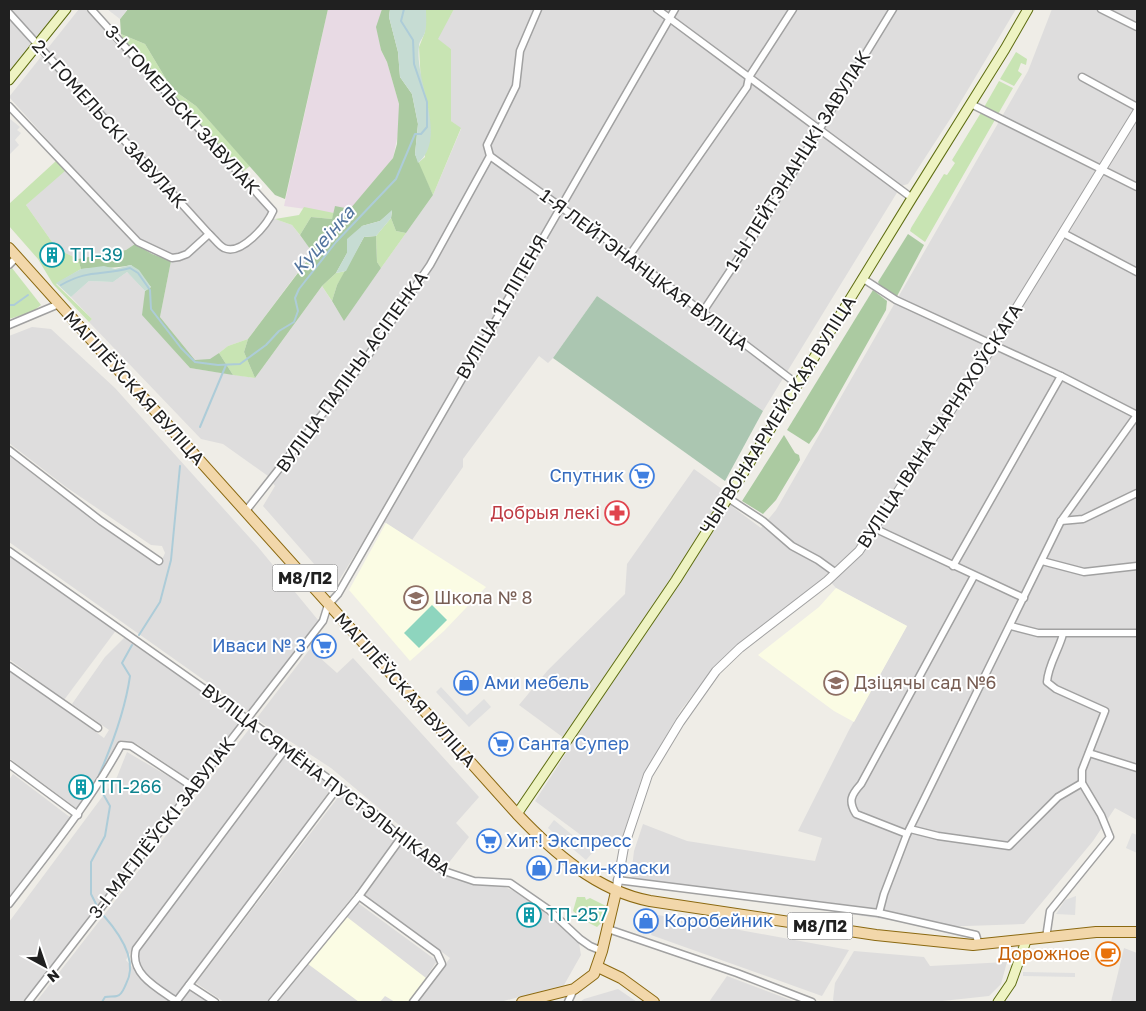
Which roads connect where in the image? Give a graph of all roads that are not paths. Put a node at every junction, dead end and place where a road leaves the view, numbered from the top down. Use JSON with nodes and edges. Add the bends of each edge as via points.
{"nodes":[{"id":1,"x":66,"y":9,"type":"edge"},
{"id":2,"x":91,"y":9,"type":"edge"},
{"id":3,"x":538,"y":9,"type":"edge"},
{"id":4,"x":657,"y":9,"type":"edge"},
{"id":5,"x":675,"y":9,"type":"edge"},
{"id":6,"x":793,"y":9,"type":"edge"},
{"id":7,"x":893,"y":9,"type":"edge"},
{"id":8,"x":1028,"y":9,"type":"edge"},
{"id":9,"x":1101,"y":9,"type":"edge"},
{"id":10,"x":9,"y":13,"type":"edge"},
{"id":11,"x":669,"y":18,"type":"junction"},
{"id":12,"x":1137,"y":27,"type":"edge"},
{"id":13,"x":37,"y":45,"type":"junction"},
{"id":14,"x":749,"y":77,"type":"junction"},
{"id":15,"x":1082,"y":77,"type":"dead end"},
{"id":16,"x":9,"y":80,"type":"edge"},
{"id":17,"x":971,"y":104,"type":"junction"},
{"id":18,"x":9,"y":106,"type":"edge"},
{"id":19,"x":1137,"y":107,"type":"edge"},
{"id":20,"x":1137,"y":112,"type":"edge"},
{"id":21,"x":818,"y":130,"type":"junction"},
{"id":22,"x":490,"y":156,"type":"junction"},
{"id":23,"x":1101,"y":170,"type":"junction"},
{"id":24,"x":1137,"y":187,"type":"edge"},
{"id":25,"x":912,"y":198,"type":"junction"},
{"id":26,"x":560,"y":207,"type":"junction"},
{"id":27,"x":273,"y":211,"type":"joint"},
{"id":28,"x":1063,"y":233,"type":"junction"},
{"id":29,"x":209,"y":234,"type":"junction"},
{"id":30,"x":9,"y":248,"type":"edge"},
{"id":31,"x":629,"y":256,"type":"junction"},
{"id":32,"x":17,"y":257,"type":"junction"},
{"id":33,"x":9,"y":265,"type":"edge"},
{"id":34,"x":1137,"y":272,"type":"edge"},
{"id":35,"x":862,"y":278,"type":"junction"},
{"id":36,"x":59,"y":304,"type":"junction"},
{"id":37,"x":702,"y":313,"type":"junction"},
{"id":38,"x":9,"y":325,"type":"edge"},
{"id":39,"x":993,"y":346,"type":"junction"},
{"id":40,"x":1062,"y":376,"type":"junction"},
{"id":41,"x":797,"y":384,"type":"junction"},
{"id":42,"x":1137,"y":415,"type":"edge"},
{"id":43,"x":9,"y":450,"type":"edge"},
{"id":44,"x":1137,"y":493,"type":"edge"},
{"id":45,"x":728,"y":498,"type":"junction"},
{"id":46,"x":245,"y":512,"type":"junction"},
{"id":47,"x":1061,"y":522,"type":"junction"},
{"id":48,"x":876,"y":529,"type":"junction"},
{"id":49,"x":9,"y":551,"type":"edge"},
{"id":50,"x":159,"y":561,"type":"dead end"},
{"id":51,"x":1042,"y":561,"type":"junction"},
{"id":52,"x":953,"y":566,"type":"junction"},
{"id":53,"x":1137,"y":566,"type":"edge"},
{"id":54,"x":836,"y":573,"type":"junction"},
{"id":55,"x":974,"y":576,"type":"junction"},
{"id":56,"x":1024,"y":598,"type":"junction"},
{"id":57,"x":328,"y":605,"type":"junction"},
{"id":58,"x":1011,"y":626,"type":"junction"},
{"id":59,"x":1137,"y":633,"type":"edge"},
{"id":60,"x":1063,"y":634,"type":"junction"},
{"id":61,"x":9,"y":666,"type":"edge"},
{"id":62,"x":247,"y":719,"type":"junction"},
{"id":63,"x":98,"y":728,"type":"dead end"},
{"id":64,"x":286,"y":748,"type":"junction"},
{"id":65,"x":1089,"y":753,"type":"junction"},
{"id":66,"x":10,"y":767,"type":"edge"},
{"id":67,"x":1137,"y":768,"type":"edge"},
{"id":68,"x":1082,"y":783,"type":"junction"},
{"id":69,"x":339,"y":786,"type":"junction"},
{"id":70,"x":193,"y":787,"type":"junction"},
{"id":71,"x":78,"y":814,"type":"junction"},
{"id":72,"x":517,"y":814,"type":"junction"},
{"id":73,"x":909,"y":832,"type":"junction"},
{"id":74,"x":401,"y":838,"type":"junction"},
{"id":75,"x":617,"y":880,"type":"junction"},
{"id":76,"x":616,"y":892,"type":"junction"},
{"id":77,"x":359,"y":896,"type":"junction"},
{"id":78,"x":9,"y":904,"type":"edge"},
{"id":79,"x":879,"y":914,"type":"junction"},
{"id":80,"x":608,"y":929,"type":"junction"},
{"id":81,"x":1137,"y":932,"type":"edge"},
{"id":82,"x":1046,"y":938,"type":"junction"},
{"id":83,"x":1026,"y":941,"type":"junction"},
{"id":84,"x":979,"y":944,"type":"junction"},
{"id":85,"x":602,"y":951,"type":"junction"},
{"id":86,"x":598,"y":967,"type":"junction"},
{"id":87,"x":189,"y":985,"type":"junction"},
{"id":88,"x":574,"y":989,"type":"junction"},
{"id":89,"x":28,"y":1002,"type":"edge"},
{"id":90,"x":176,"y":1002,"type":"edge"},
{"id":91,"x":215,"y":1002,"type":"edge"},
{"id":92,"x":272,"y":1002,"type":"edge"},
{"id":93,"x":413,"y":1002,"type":"edge"},
{"id":94,"x":522,"y":1002,"type":"edge"},
{"id":95,"x":568,"y":1002,"type":"edge"},
{"id":96,"x":654,"y":1002,"type":"edge"},
{"id":97,"x":812,"y":1002,"type":"edge"},
{"id":98,"x":998,"y":1002,"type":"edge"}],
"edges":[{"from":1,"to":13,"type":"main road"},
{"from":2,"to":27,"type":"street","name":"3-І ГОМЕЛЬСКІ ЗАВУЛАК"},
{"from":3,"to":22,"type":"street","name":"ВУЛІЦА ПАЛІНЫ АСІПЕНКА","via":[[520,52],[516,86],[487,145]]},
{"from":4,"to":11,"type":"street"},
{"from":5,"to":11,"type":"street","name":"ВУЛІЦА 11 ЛІПЕНЯ"},
{"from":6,"to":14,"type":"street"},
{"from":7,"to":21,"type":"street","name":"1-Ы ЛЕЙТЭНАНЦКІ ЗАВУЛАК"},
{"from":8,"to":17,"type":"main road","name":"ЧЫРВОНААРМЕЙСКАЯ ВУЛІЦА"},
{"from":9,"to":12,"type":"street"},
{"from":10,"to":13,"type":"street","name":"2-І ГОМЕЛЬСКІ ЗАВУЛАК"},
{"from":11,"to":14,"type":"street"},
{"from":11,"to":26,"type":"street","name":"ВУЛІЦА 11 ЛІПЕНЯ"},
{"from":13,"to":16,"type":"main road"},
{"from":13,"to":29,"type":"street","name":"2-І ГОМЕЛЬСКІ ЗАВУЛАК"},
{"from":14,"to":21,"type":"street"},
{"from":14,"to":31,"type":"street","via":[[747,87]]},
{"from":15,"to":19,"type":"street"},
{"from":17,"to":23,"type":"street"},
{"from":17,"to":25,"type":"main road","name":"ЧЫРВОНААРМЕЙСКАЯ ВУЛІЦА"},
{"from":18,"to":29,"type":"street","via":[[138,242],[172,258],[187,254]]},
{"from":20,"to":23,"type":"street","name":"ВУЛІЦА ІВАНА ЧАРНЯХОЎСКАГА"},
{"from":21,"to":25,"type":"street"},
{"from":21,"to":37,"type":"street","name":"1-Ы ЛЕЙТЭНАНЦКІ ЗАВУЛАК"},
{"from":22,"to":26,"type":"street","name":"1-Я ЛЕЙТЭНАНЦКАЯ ВУЛІЦА"},
{"from":22,"to":46,"type":"street","name":"ВУЛІЦА ПАЛІНЫ АСІПЕНКА","via":[[430,265],[365,360]]},
{"from":23,"to":24,"type":"street"},
{"from":23,"to":28,"type":"street","name":"ВУЛІЦА ІВАНА ЧАРНЯХОЎСКАГА"},
{"from":25,"to":35,"type":"main road","name":"ЧЫРВОНААРМЕЙСКАЯ ВУЛІЦА"},
{"from":26,"to":31,"type":"street","name":"1-Я ЛЕЙТЭНАНЦКАЯ ВУЛІЦА"},
{"from":26,"to":57,"type":"street","name":"ВУЛІЦА 11 ЛІПЕНЯ","via":[[338,594]]},
{"from":27,"to":29,"type":"street","name":"2-І ГОМЕЛЬСКІ ЗАВУЛАК","via":[[246,244],[232,250],[224,248]]},
{"from":28,"to":34,"type":"street"},
{"from":28,"to":39,"type":"street","name":"ВУЛІЦА ІВАНА ЧАРНЯХОЎСКАГА"},
{"from":30,"to":32,"type":"main road","name":"МАГІЛЁЎСКАЯ ВУЛІЦА","number":"М8/П2"},
{"from":31,"to":37,"type":"street","name":"1-Я ЛЕЙТЭНАНЦКАЯ ВУЛІЦА"},
{"from":32,"to":33,"type":"street"},
{"from":32,"to":36,"type":"main road","name":"МАГІЛЁЎСКАЯ ВУЛІЦА","number":"М8/П2"},
{"from":35,"to":39,"type":"street","via":[[896,300]]},
{"from":35,"to":41,"type":"main road","name":"ЧЫРВОНААРМЕЙСКАЯ ВУЛІЦА"},
{"from":36,"to":38,"type":"street"},
{"from":36,"to":46,"type":"main road","name":"МАГІЛЁЎСКАЯ ВУЛІЦА","number":"М8/П2"},
{"from":37,"to":41,"type":"street","name":"1-Я ЛЕЙТЭНАНЦКАЯ ВУЛІЦА"},
{"from":39,"to":40,"type":"street"},
{"from":39,"to":48,"type":"street","name":"ВУЛІЦА ІВАНА ЧАРНЯХОЎСКАГА"},
{"from":40,"to":42,"type":"street"},
{"from":40,"to":52,"type":"street"},
{"from":41,"to":45,"type":"main road","name":"ЧЫРВОНААРМЕЙСКАЯ ВУЛІЦА"},
{"from":42,"to":47,"type":"street"},
{"from":43,"to":50,"type":"street"},
{"from":44,"to":47,"type":"street","via":[[1083,519]]},
{"from":45,"to":54,"type":"street","via":[[763,521],[792,546]]},
{"from":45,"to":72,"type":"main road","name":"ЧЫРВОНААРМЕЙСКАЯ ВУЛІЦА"},
{"from":46,"to":57,"type":"main road","name":"МАГІЛЁЎСКАЯ ВУЛІЦА","number":"М8/П2"},
{"from":47,"to":51,"type":"street"},
{"from":48,"to":52,"type":"street"},
{"from":48,"to":54,"type":"street","name":"ВУЛІЦА ІВАНА ЧАРНЯХОЎСКАГА","via":[[859,552]]},
{"from":49,"to":62,"type":"street","name":"ВУЛІЦА СЯМЁНА ПУСТЭЛЬНІКАВА"},
{"from":51,"to":53,"type":"street","via":[[1084,572]]},
{"from":51,"to":56,"type":"street"},
{"from":52,"to":55,"type":"street"},
{"from":54,"to":75,"type":"street","name":"ВУЛІЦА ІВАНА ЧАРНЯХОЎСКАГА","via":[[740,648],[716,671],[648,775],[633,815]]},
{"from":55,"to":56,"type":"street"},
{"from":55,"to":73,"type":"street","via":[[861,784],[851,794],[850,804],[856,814]]},
{"from":56,"to":58,"type":"street"},
{"from":57,"to":62,"type":"street","name":"3-І МАГІЛЁЎСКІ ЗАВУЛАК","via":[[324,621]]},
{"from":57,"to":72,"type":"main road","name":"МАГІЛЁЎСКАЯ ВУЛІЦА","number":"М8/П2"},
{"from":58,"to":60,"type":"street","via":[[1038,633]]},
{"from":58,"to":73,"type":"street"},
{"from":59,"to":60,"type":"street"},
{"from":60,"to":65,"type":"street","via":[[1047,682],[1105,711]]},
{"from":61,"to":63,"type":"street"},
{"from":62,"to":64,"type":"street","name":"ВУЛІЦА СЯМЁНА ПУСТЭЛЬНІКАВА"},
{"from":62,"to":70,"type":"street","name":"3-І МАГІЛЁЎСКІ ЗАВУЛАК"},
{"from":64,"to":69,"type":"street","name":"ВУЛІЦА СЯМЁНА ПУСТЭЛЬНІКАВА"},
{"from":64,"to":90,"type":"street","via":[[136,949],[134,957],[140,972]]},
{"from":65,"to":67,"type":"street"},
{"from":65,"to":68,"type":"street","via":[[1082,770]]},
{"from":66,"to":71,"type":"street"},
{"from":68,"to":73,"type":"street","via":[[1058,797],[1010,846]]},
{"from":68,"to":82,"type":"street","via":[[1110,837],[1050,911]]},
{"from":69,"to":74,"type":"street","name":"ВУЛІЦА СЯМЁНА ПУСТЭЛЬНІКАВА"},
{"from":69,"to":87,"type":"street"},
{"from":70,"to":71,"type":"street","via":[[131,746],[121,745]]},
{"from":70,"to":89,"type":"street","name":"3-І МАГІЛЁЎСКІ ЗАВУЛАК"},
{"from":71,"to":78,"type":"street"},
{"from":72,"to":76,"type":"main road","name":"МАГІЛЁЎСКАЯ ВУЛІЦА","number":"М8/П2","via":[[569,861]]},
{"from":73,"to":79,"type":"street"},
{"from":74,"to":77,"type":"street"},
{"from":74,"to":85,"type":"street","name":"ВУЛІЦА СЯМЁНА ПУСТЭЛЬНІКАВА","via":[[444,871],[474,881],[510,883],[549,910],[580,939]]},
{"from":75,"to":76,"type":"street","name":"ВУЛІЦА ІВАНА ЧАРНЯХОЎСКАГА"},
{"from":75,"to":79,"type":"street"},
{"from":76,"to":80,"type":"main road"},
{"from":76,"to":84,"type":"main road","number":"М8/П2","via":[[876,935]]},
{"from":77,"to":92,"type":"street"},
{"from":77,"to":93,"type":"street","via":[[440,956],[442,964]]},
{"from":79,"to":84,"type":"street","via":[[976,935]]},
{"from":80,"to":85,"type":"main road"},
{"from":80,"to":97,"type":"street"},
{"from":81,"to":82,"type":"main road","number":"М8/П2","via":[[1096,932]]},
{"from":82,"to":83,"type":"main road","number":"М8/П2"},
{"from":83,"to":84,"type":"main road","number":"М8/П2"},
{"from":83,"to":98,"type":"main road","via":[[1011,983]]},
{"from":85,"to":86,"type":"main road"},
{"from":86,"to":88,"type":"main road","via":[[588,980]]},
{"from":86,"to":96,"type":"main road","via":[[621,978]]},
{"from":87,"to":90,"type":"street"},
{"from":87,"to":91,"type":"street"},
{"from":88,"to":94,"type":"main road"},
{"from":88,"to":95,"type":"street"}]}
